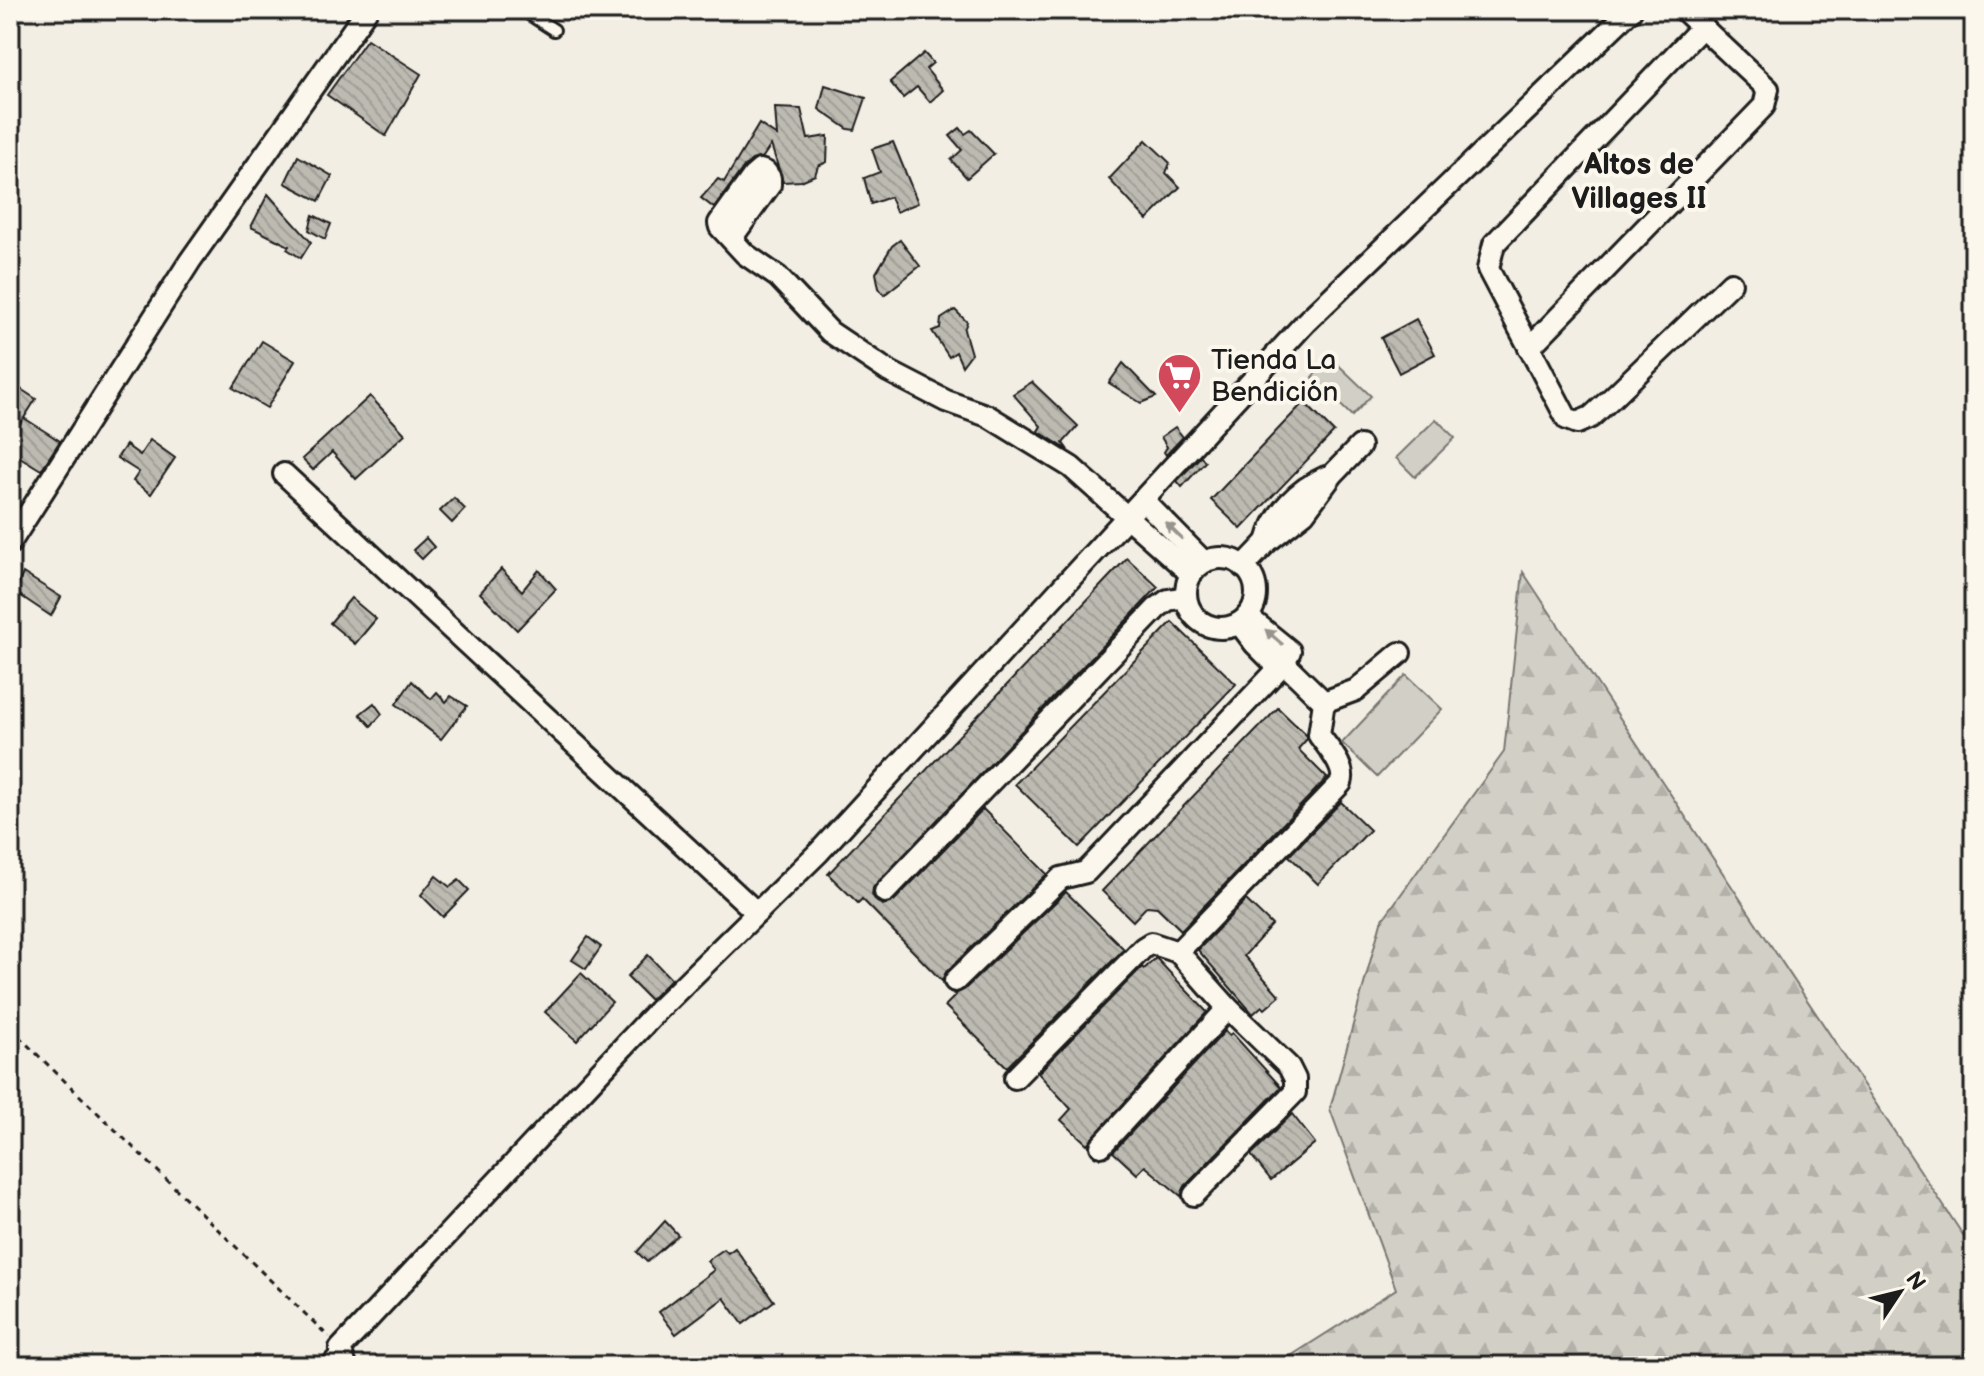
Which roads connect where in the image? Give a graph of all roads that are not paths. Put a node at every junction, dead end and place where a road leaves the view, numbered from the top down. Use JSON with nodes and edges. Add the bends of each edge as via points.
{"nodes":[{"id":1,"x":367,"y":10,"type":"edge"},
{"id":2,"x":523,"y":10,"type":"edge"},
{"id":3,"x":1631,"y":10,"type":"edge"},
{"id":4,"x":1684,"y":10,"type":"edge"},
{"id":5,"x":1703,"y":26,"type":"junction"},
{"id":6,"x":554,"y":30,"type":"dead end"},
{"id":7,"x":731,"y":239,"type":"dead end"},
{"id":8,"x":1731,"y":283,"type":"dead end"},
{"id":9,"x":1529,"y":348,"type":"junction"},
{"id":10,"x":1360,"y":446,"type":"dead end"},
{"id":11,"x":284,"y":474,"type":"dead end"},
{"id":12,"x":1143,"y":500,"type":"junction"},
{"id":13,"x":1128,"y":516,"type":"junction"},
{"id":14,"x":10,"y":543,"type":"edge"},
{"id":15,"x":1243,"y":567,"type":"junction"},
{"id":16,"x":1198,"y":568,"type":"junction"},
{"id":17,"x":1186,"y":597,"type":"junction"},
{"id":18,"x":1243,"y":620,"type":"junction"},
{"id":19,"x":1400,"y":653,"type":"dead end"},
{"id":20,"x":1284,"y":663,"type":"junction"},
{"id":21,"x":1324,"y":702,"type":"junction"},
{"id":22,"x":885,"y":892,"type":"dead end"},
{"id":23,"x":757,"y":913,"type":"junction"},
{"id":24,"x":1178,"y":952,"type":"junction"},
{"id":25,"x":955,"y":981,"type":"dead end"},
{"id":26,"x":1228,"y":1008,"type":"junction"},
{"id":27,"x":1015,"y":1078,"type":"dead end"},
{"id":28,"x":1101,"y":1146,"type":"dead end"},
{"id":29,"x":1194,"y":1195,"type":"dead end"},
{"id":30,"x":343,"y":1357,"type":"edge"},
{"id":31,"x":324,"y":1366,"type":"edge"}],
"edges":[{"from":1,"to":14,"type":"street","via":[[190,261]]},
{"from":2,"to":6,"type":"lane"},
{"from":3,"to":12,"type":"street","via":[[1306,322]]},
{"from":4,"to":5,"type":"street"},
{"from":5,"to":9,"type":"street","via":[[1494,244],[1488,269]]},
{"from":5,"to":9,"type":"street","via":[[1768,89],[1764,106]]},
{"from":7,"to":13,"type":"street","via":[[778,277],[830,332],[888,371],[988,416],[1071,467]]},
{"from":8,"to":9,"type":"street","via":[[1591,417],[1577,423],[1567,419]]},
{"from":10,"to":15,"type":"street","via":[[1333,474],[1313,483],[1284,508],[1271,525],[1267,542]]},
{"from":11,"to":23,"type":"street"},
{"from":12,"to":13,"type":"street"},
{"from":16,"to":12,"type":"street","one_way":true},
{"from":13,"to":16,"type":"street"},
{"from":13,"to":23,"type":"street"},
{"from":15,"to":16,"type":"street","via":[[1221,558]]},
{"from":15,"to":18,"type":"street","via":[[1256,595]]},
{"from":16,"to":17,"type":"street"},
{"from":17,"to":18,"type":"street","via":[[1205,625],[1228,628]]},
{"from":17,"to":22,"type":"street","via":[[1157,608]]},
{"from":18,"to":20,"type":"street","via":[[1255,644],[1276,665]]},
{"from":19,"to":21,"type":"street","via":[[1356,690]]},
{"from":20,"to":21,"type":"street"},
{"from":20,"to":25,"type":"street","via":[[1086,872],[1061,878]]},
{"from":21,"to":24,"type":"street","via":[[1319,735],[1342,770],[1341,783]]},
{"from":23,"to":30,"type":"street","via":[[651,1017]]},
{"from":24,"to":26,"type":"street"},
{"from":24,"to":27,"type":"street","via":[[1151,943],[1143,948]]},
{"from":26,"to":28,"type":"street"},
{"from":26,"to":29,"type":"street","via":[[1289,1067],[1295,1092]]},
{"from":30,"to":31,"type":"lane"}]}
